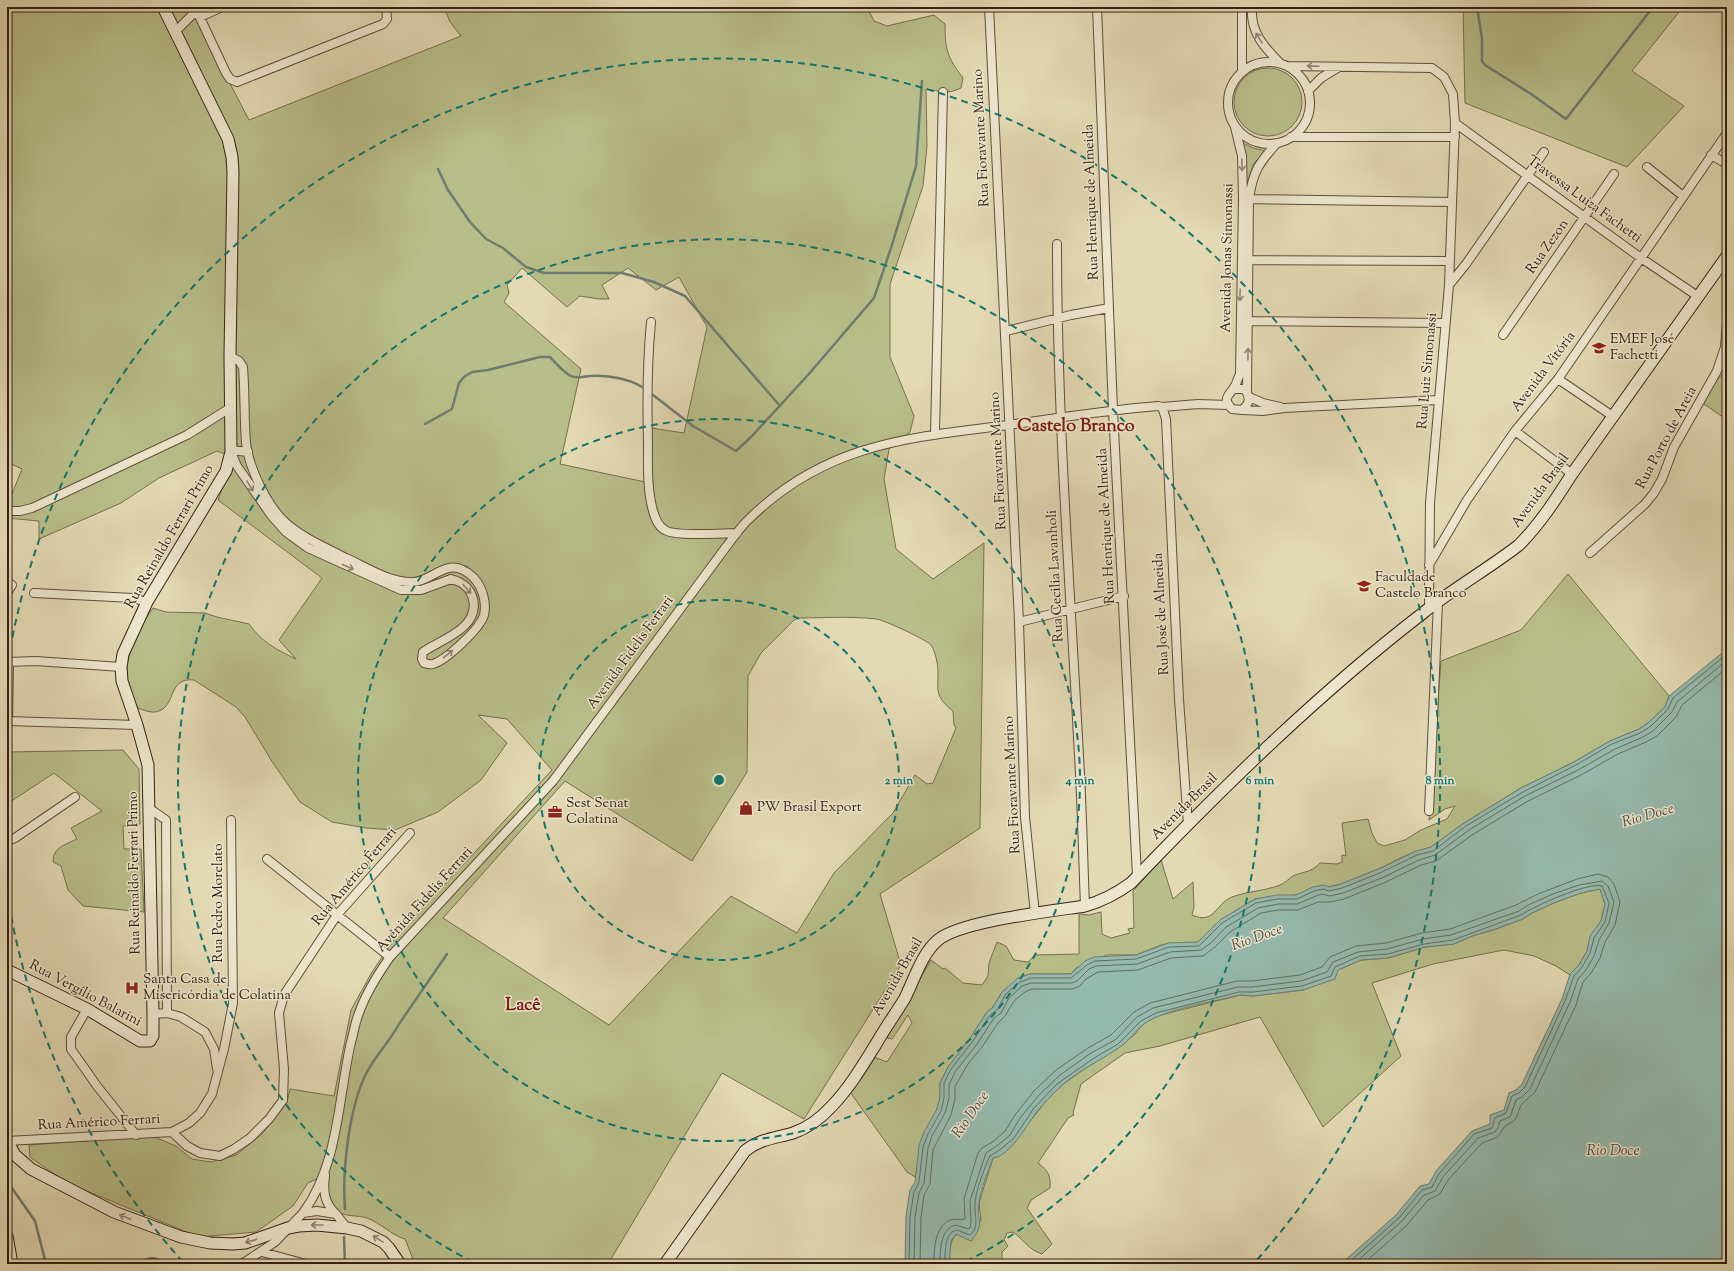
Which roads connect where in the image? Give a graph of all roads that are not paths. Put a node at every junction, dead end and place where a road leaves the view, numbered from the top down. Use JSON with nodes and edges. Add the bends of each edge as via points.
{"nodes":[{"id":1,"x":164,"y":7,"type":"edge"},
{"id":2,"x":222,"y":7,"type":"edge"},
{"id":3,"x":386,"y":7,"type":"edge"},
{"id":4,"x":989,"y":7,"type":"edge"},
{"id":5,"x":1097,"y":7,"type":"edge"},
{"id":6,"x":1242,"y":7,"type":"edge"},
{"id":7,"x":1252,"y":7,"type":"edge"},
{"id":8,"x":198,"y":12,"type":"edge"},
{"id":9,"x":175,"y":32,"type":"junction"},
{"id":10,"x":1284,"y":64,"type":"junction"},
{"id":11,"x":1339,"y":66,"type":"junction"},
{"id":12,"x":1242,"y":71,"type":"junction"},
{"id":13,"x":1308,"y":91,"type":"junction"},
{"id":14,"x":943,"y":92,"type":"dead end"},
{"id":15,"x":1455,"y":123,"type":"junction"},
{"id":16,"x":1304,"y":124,"type":"junction"},
{"id":17,"x":1235,"y":127,"type":"junction"},
{"id":18,"x":1727,"y":133,"type":"edge"},
{"id":19,"x":1314,"y":136,"type":"junction"},
{"id":20,"x":1455,"y":137,"type":"junction"},
{"id":21,"x":1290,"y":138,"type":"junction"},
{"id":22,"x":1277,"y":143,"type":"junction"},
{"id":23,"x":1544,"y":152,"type":"dead end"},
{"id":24,"x":1712,"y":155,"type":"junction"},
{"id":25,"x":1727,"y":164,"type":"edge"},
{"id":26,"x":1647,"y":167,"type":"dead end"},
{"id":27,"x":1528,"y":174,"type":"junction"},
{"id":28,"x":1614,"y":174,"type":"dead end"},
{"id":29,"x":1683,"y":196,"type":"junction"},
{"id":30,"x":1246,"y":199,"type":"junction"},
{"id":31,"x":1452,"y":202,"type":"junction"},
{"id":32,"x":1585,"y":217,"type":"junction"},
{"id":33,"x":1057,"y":244,"type":"dead end"},
{"id":34,"x":1727,"y":256,"type":"edge"},
{"id":35,"x":1640,"y":258,"type":"junction"},
{"id":36,"x":1245,"y":260,"type":"junction"},
{"id":37,"x":1450,"y":261,"type":"junction"},
{"id":38,"x":1449,"y":285,"type":"junction"},
{"id":39,"x":1699,"y":297,"type":"junction"},
{"id":40,"x":1109,"y":308,"type":"junction"},
{"id":41,"x":1057,"y":319,"type":"junction"},
{"id":42,"x":1249,"y":320,"type":"junction"},
{"id":43,"x":1240,"y":321,"type":"junction"},
{"id":44,"x":651,"y":322,"type":"dead end"},
{"id":45,"x":1445,"y":323,"type":"junction"},
{"id":46,"x":1727,"y":324,"type":"edge"},
{"id":47,"x":1006,"y":331,"type":"junction"},
{"id":48,"x":1503,"y":335,"type":"dead end"},
{"id":49,"x":1725,"y":355,"type":"edge"},
{"id":50,"x":230,"y":356,"type":"junction"},
{"id":51,"x":1558,"y":379,"type":"junction"},
{"id":52,"x":1234,"y":389,"type":"junction"},
{"id":53,"x":1248,"y":395,"type":"junction"},
{"id":54,"x":1438,"y":400,"type":"junction"},
{"id":55,"x":1229,"y":406,"type":"junction"},
{"id":56,"x":1160,"y":407,"type":"junction"},
{"id":57,"x":230,"y":408,"type":"junction"},
{"id":58,"x":1284,"y":408,"type":"junction"},
{"id":59,"x":1113,"y":410,"type":"junction"},
{"id":60,"x":1242,"y":410,"type":"junction"},
{"id":61,"x":1061,"y":417,"type":"junction"},
{"id":62,"x":1614,"y":417,"type":"junction"},
{"id":63,"x":1010,"y":424,"type":"junction"},
{"id":64,"x":1515,"y":431,"type":"junction"},
{"id":65,"x":935,"y":434,"type":"junction"},
{"id":66,"x":231,"y":451,"type":"junction"},
{"id":67,"x":248,"y":452,"type":"junction"},
{"id":68,"x":1572,"y":474,"type":"junction"},
{"id":69,"x":7,"y":511,"type":"edge"},
{"id":70,"x":737,"y":533,"type":"junction"},
{"id":71,"x":1590,"y":553,"type":"dead end"},
{"id":72,"x":1428,"y":566,"type":"junction"},
{"id":73,"x":441,"y":569,"type":"junction"},
{"id":74,"x":443,"y":581,"type":"junction"},
{"id":75,"x":10,"y":584,"type":"edge"},
{"id":76,"x":7,"y":593,"type":"edge"},
{"id":77,"x":34,"y":593,"type":"dead end"},
{"id":78,"x":1124,"y":596,"type":"junction"},
{"id":79,"x":147,"y":602,"type":"junction"},
{"id":80,"x":1433,"y":605,"type":"junction"},
{"id":81,"x":1070,"y":609,"type":"junction"},
{"id":82,"x":1019,"y":622,"type":"junction"},
{"id":83,"x":8,"y":662,"type":"edge"},
{"id":84,"x":121,"y":668,"type":"junction"},
{"id":85,"x":8,"y":721,"type":"edge"},
{"id":86,"x":137,"y":725,"type":"junction"},
{"id":87,"x":75,"y":797,"type":"dead end"},
{"id":88,"x":149,"y":808,"type":"junction"},
{"id":89,"x":1429,"y":811,"type":"dead end"},
{"id":90,"x":232,"y":820,"type":"dead end"},
{"id":91,"x":1188,"y":825,"type":"junction"},
{"id":92,"x":410,"y":833,"type":"dead end"},
{"id":93,"x":7,"y":841,"type":"edge"},
{"id":94,"x":267,"y":859,"type":"dead end"},
{"id":95,"x":1138,"y":876,"type":"junction"},
{"id":96,"x":1084,"y":906,"type":"junction"},
{"id":97,"x":1035,"y":914,"type":"junction"},
{"id":98,"x":337,"y":915,"type":"junction"},
{"id":99,"x":390,"y":957,"type":"junction"},
{"id":100,"x":7,"y":970,"type":"edge"},
{"id":101,"x":86,"y":1009,"type":"junction"},
{"id":102,"x":167,"y":1013,"type":"junction"},
{"id":103,"x":153,"y":1014,"type":"junction"},
{"id":104,"x":150,"y":1041,"type":"joint"},
{"id":105,"x":218,"y":1074,"type":"junction"},
{"id":106,"x":172,"y":1132,"type":"junction"},
{"id":107,"x":136,"y":1135,"type":"junction"},
{"id":108,"x":7,"y":1140,"type":"edge"},
{"id":109,"x":326,"y":1166,"type":"junction"},
{"id":110,"x":303,"y":1213,"type":"junction"},
{"id":111,"x":336,"y":1214,"type":"junction"},
{"id":112,"x":288,"y":1228,"type":"junction"},
{"id":113,"x":347,"y":1228,"type":"junction"},
{"id":114,"x":7,"y":1236,"type":"edge"},
{"id":115,"x":262,"y":1252,"type":"junction"},
{"id":116,"x":12,"y":1264,"type":"edge"},
{"id":117,"x":242,"y":1264,"type":"edge"},
{"id":118,"x":306,"y":1264,"type":"edge"},
{"id":119,"x":400,"y":1264,"type":"edge"},
{"id":120,"x":665,"y":1264,"type":"edge"}],
"edges":[{"from":1,"to":9,"type":"main road","name":"Rua Reinaldo Ferrari Primo"},
{"from":2,"to":8,"type":"street"},
{"from":3,"to":8,"type":"street","via":[[387,19],[383,24],[237,82],[230,79],[226,73]]},
{"from":4,"to":47,"type":"street","name":"Rua Fioravante Marino"},
{"from":5,"to":40,"type":"street","name":"Rua Henrique de Almeida"},
{"from":6,"to":12,"type":"street"},
{"from":10,"to":7,"type":"street","one_way":true,"via":[[1259,40],[1253,28]]},
{"from":8,"to":9,"type":"street"},
{"from":9,"to":50,"type":"main road","name":"Rua Reinaldo Ferrari Primo","via":[[228,139],[232,157]]},
{"from":11,"to":10,"type":"street","name":"Rua Luiz Simonassi","one_way":true},
{"from":10,"to":12,"type":"street","via":[[1260,62]]},
{"from":10,"to":13,"type":"street","via":[[1298,73]]},
{"from":11,"to":13,"type":"street"},
{"from":11,"to":15,"type":"street","name":"Rua Luiz Simonassi","via":[[1432,68],[1444,77],[1453,94]]},
{"from":12,"to":17,"type":"street","via":[[1233,82],[1227,101]]},
{"from":13,"to":16,"type":"street","via":[[1309,111]]},
{"from":14,"to":65,"type":"street"},
{"from":15,"to":20,"type":"street","name":"Rua Luiz Simonassi"},
{"from":15,"to":27,"type":"street","name":"Travessa Luiza Fachetti"},
{"from":16,"to":19,"type":"street"},
{"from":16,"to":21,"type":"street"},
{"from":17,"to":22,"type":"street","via":[[1257,142]]},
{"from":17,"to":30,"type":"street","name":"Avenida Jonas Simonassi","one_way":true,"via":[[1242,156]]},
{"from":18,"to":24,"type":"street","name":"Avenida Vitória"},
{"from":19,"to":20,"type":"street"},
{"from":19,"to":21,"type":"street"},
{"from":20,"to":31,"type":"street","name":"Rua Luiz Simonassi"},
{"from":21,"to":22,"type":"street"},
{"from":22,"to":30,"type":"street","name":"Avenida Jonas Simonassi","via":[[1259,164]]},
{"from":23,"to":27,"type":"street"},
{"from":24,"to":25,"type":"street"},
{"from":24,"to":29,"type":"street","name":"Avenida Vitória"},
{"from":26,"to":29,"type":"street"},
{"from":27,"to":32,"type":"street","name":"Travessa Luiza Fachetti"},
{"from":27,"to":38,"type":"street"},
{"from":28,"to":32,"type":"street","name":"Rua Zezon"},
{"from":29,"to":35,"type":"street","name":"Avenida Vitória"},
{"from":30,"to":31,"type":"street"},
{"from":30,"to":36,"type":"street","name":"Avenida Jonas Simonassi"},
{"from":31,"to":37,"type":"street","name":"Rua Luiz Simonassi"},
{"from":32,"to":35,"type":"street","name":"Travessa Luiza Fachetti"},
{"from":32,"to":48,"type":"street","name":"Rua Zezon"},
{"from":33,"to":41,"type":"street","name":"Rua Cecilia Lavanholi"},
{"from":34,"to":39,"type":"main road","name":"Avenida Brasil"},
{"from":35,"to":39,"type":"street","name":"Travessa Luiza Fachetti"},
{"from":35,"to":51,"type":"street","name":"Avenida Vitória"},
{"from":36,"to":37,"type":"street"},
{"from":36,"to":42,"type":"street","name":"Avenida Jonas Simonassi"},
{"from":36,"to":43,"type":"street","name":"Avenida Jonas Simonassi","one_way":true},
{"from":37,"to":38,"type":"street","name":"Rua Luiz Simonassi"},
{"from":38,"to":45,"type":"street","name":"Rua Luiz Simonassi"},
{"from":39,"to":62,"type":"main road","name":"Avenida Brasil"},
{"from":40,"to":41,"type":"street"},
{"from":40,"to":59,"type":"street","name":"Rua Henrique de Almeida"},
{"from":41,"to":47,"type":"street"},
{"from":41,"to":61,"type":"street","name":"Rua Cecilia Lavanholi"},
{"from":42,"to":43,"type":"street"},
{"from":42,"to":45,"type":"street"},
{"from":53,"to":42,"type":"street","name":"Avenida Jonas Simonassi","one_way":true},
{"from":43,"to":52,"type":"street","name":"Avenida Jonas Simonassi","via":[[1240,374]]},
{"from":44,"to":70,"type":"street","via":[[647,378],[649,489],[654,515],[665,531]]},
{"from":45,"to":54,"type":"street","name":"Rua Luiz Simonassi"},
{"from":46,"to":49,"type":"street","name":"Rua Porto de Areia"},
{"from":47,"to":63,"type":"street","name":"Rua Fioravante Marino"},
{"from":49,"to":71,"type":"street","name":"Rua Porto de Areia","via":[[1670,454],[1662,479],[1654,493],[1646,504]]},
{"from":50,"to":57,"type":"main road","name":"Rua Reinaldo Ferrari Primo"},
{"from":50,"to":67,"type":"street","via":[[243,367]]},
{"from":51,"to":62,"type":"street"},
{"from":51,"to":64,"type":"street","name":"Avenida Vitória"},
{"from":52,"to":53,"type":"street","via":[[1244,389]]},
{"from":52,"to":55,"type":"street","via":[[1227,396]]},
{"from":53,"to":58,"type":"street","via":[[1263,403]]},
{"from":53,"to":60,"type":"street","via":[[1249,402]]},
{"from":54,"to":58,"type":"street"},
{"from":54,"to":72,"type":"street","name":"Rua Luiz Simonassi"},
{"from":55,"to":56,"type":"street","name":"Avenida Fidelis Ferrari","via":[[1198,404]]},
{"from":55,"to":60,"type":"street"},
{"from":56,"to":59,"type":"street","name":"Avenida Fidelis Ferrari"},
{"from":56,"to":91,"type":"street","name":"Rua José de Almeida","via":[[1166,420],[1179,699]]},
{"from":57,"to":66,"type":"main road","name":"Rua Reinaldo Ferrari Primo"},
{"from":57,"to":69,"type":"street","via":[[187,435],[32,508]]},
{"from":58,"to":60,"type":"street","via":[[1268,411]]},
{"from":59,"to":61,"type":"street","name":"Avenida Fidelis Ferrari"},
{"from":59,"to":78,"type":"street","name":"Rua Henrique de Almeida"},
{"from":61,"to":63,"type":"street","name":"Avenida Fidelis Ferrari"},
{"from":61,"to":81,"type":"street","name":"Rua Cecilia Lavanholi"},
{"from":62,"to":68,"type":"main road","name":"Avenida Brasil"},
{"from":63,"to":65,"type":"street","name":"Avenida Fidelis Ferrari"},
{"from":63,"to":82,"type":"street","name":"Rua Fioravante Marino"},
{"from":64,"to":68,"type":"street"},
{"from":64,"to":72,"type":"street","name":"Avenida Vitória","via":[[1467,500]]},
{"from":65,"to":70,"type":"street","name":"Avenida Fidelis Ferrari","via":[[868,448],[820,467],[773,499]]},
{"from":66,"to":67,"type":"street"},
{"from":66,"to":74,"type":"street","one_way":true,"via":[[237,466],[270,515],[286,532],[308,548],[401,590],[421,590]]},
{"from":66,"to":79,"type":"main road","name":"Rua Reinaldo Ferrari Primo","via":[[226,471]]},
{"from":67,"to":73,"type":"street","via":[[254,475],[268,500],[285,522],[307,538],[369,569],[404,582],[420,581]]},
{"from":68,"to":80,"type":"main road","name":"Avenida Brasil","via":[[1539,523],[1519,544]]},
{"from":70,"to":99,"type":"street","name":"Avenida Fidelis Ferrari","via":[[553,781]]},
{"from":72,"to":80,"type":"street","name":"Rua Luiz Simonassi"},
{"from":73,"to":74,"type":"street","via":[[446,575]]},
{"from":74,"to":73,"type":"street","one_way":true,"via":[[451,579],[466,585],[472,596],[474,610],[462,628],[423,652],[422,659],[429,665],[460,644],[479,624],[484,614],[484,599],[480,586],[473,577],[455,568]]},
{"from":75,"to":76,"type":"street"},
{"from":77,"to":79,"type":"street","via":[[134,598]]},
{"from":78,"to":81,"type":"street"},
{"from":78,"to":95,"type":"street","name":"Rua Henrique de Almeida"},
{"from":79,"to":84,"type":"main road","name":"Rua Reinaldo Ferrari Primo","via":[[123,654]]},
{"from":80,"to":89,"type":"street","name":"Rua Luiz Simonassi"},
{"from":80,"to":91,"type":"main road","name":"Avenida Brasil","via":[[1332,688]]},
{"from":81,"to":82,"type":"street"},
{"from":81,"to":96,"type":"street","name":"Rua Cecilia Lavanholi"},
{"from":82,"to":97,"type":"street","name":"Rua Fioravante Marino","via":[[1025,817]]},
{"from":83,"to":84,"type":"street","via":[[36,661]]},
{"from":83,"to":85,"type":"street"},
{"from":84,"to":86,"type":"main road","name":"Rua Reinaldo Ferrari Primo","via":[[122,681]]},
{"from":85,"to":86,"type":"street"},
{"from":86,"to":88,"type":"main road","name":"Rua Reinaldo Ferrari Primo","via":[[148,765]]},
{"from":87,"to":93,"type":"street"},
{"from":88,"to":102,"type":"street","via":[[166,820]]},
{"from":88,"to":103,"type":"main road","name":"Rua Reinaldo Ferrari Primo"},
{"from":90,"to":105,"type":"street","name":"Rua Pedro Morelato","via":[[233,1003]]},
{"from":91,"to":95,"type":"main road","name":"Avenida Brasil"},
{"from":92,"to":98,"type":"street","name":"Rua Américo Ferrari"},
{"from":94,"to":98,"type":"street"},
{"from":95,"to":96,"type":"main road","name":"Avenida Brasil","via":[[1118,892]]},
{"from":96,"to":97,"type":"main road","name":"Avenida Brasil"},
{"from":97,"to":120,"type":"main road","name":"Avenida Brasil","via":[[963,928],[937,940],[919,967],[905,998],[841,1096],[805,1127],[753,1144],[745,1151]]},
{"from":98,"to":99,"type":"street"},
{"from":98,"to":106,"type":"street","name":"Rua Américo Ferrari","via":[[284,995],[279,1013],[284,1086],[283,1100],[279,1106],[250,1138],[220,1156],[200,1153],[187,1146]]},
{"from":99,"to":109,"type":"street","name":"Avenida Fidelis Ferrari","via":[[358,1014]]},
{"from":100,"to":101,"type":"main road","name":"Rua Vergílio Balarini"},
{"from":101,"to":104,"type":"main road","name":"Rua Vergílio Balarini","via":[[140,1041]]},
{"from":101,"to":107,"type":"street","via":[[71,1037],[71,1049]]},
{"from":102,"to":103,"type":"street"},
{"from":102,"to":105,"type":"street","via":[[181,1017],[205,1032],[214,1049]]},
{"from":103,"to":104,"type":"main road","name":"Rua Reinaldo Ferrari Primo"},
{"from":105,"to":106,"type":"street","name":"Rua Pedro Morelato","via":[[212,1094],[200,1113],[189,1123]]},
{"from":106,"to":107,"type":"street","name":"Rua Américo Ferrari"},
{"from":107,"to":108,"type":"street","name":"Rua Américo Ferrari"},
{"from":112,"to":108,"type":"main road","one_way":true,"via":[[245,1243],[210,1243],[182,1237],[114,1212],[31,1169],[15,1155]]},
{"from":109,"to":110,"type":"street","name":"Avenida Fidelis Ferrari","via":[[314,1197]]},
{"from":109,"to":111,"type":"street","name":"Avenida Fidelis Ferrari","via":[[325,1196],[329,1208]]},
{"from":110,"to":111,"type":"street","via":[[318,1211]]},
{"from":110,"to":112,"type":"street","name":"Avenida Fidelis Ferrari"},
{"from":111,"to":113,"type":"street","name":"Avenida Fidelis Ferrari"},
{"from":113,"to":112,"type":"main road","one_way":true,"via":[[317,1225]]},
{"from":112,"to":115,"type":"street","name":"Avenida Fidelis Ferrari"},
{"from":119,"to":113,"type":"main road","one_way":true,"via":[[383,1242],[361,1231]]},
{"from":114,"to":116,"type":"main road"},
{"from":115,"to":117,"type":"street","name":"Avenida Fidelis Ferrari"},
{"from":115,"to":118,"type":"street"}]}
